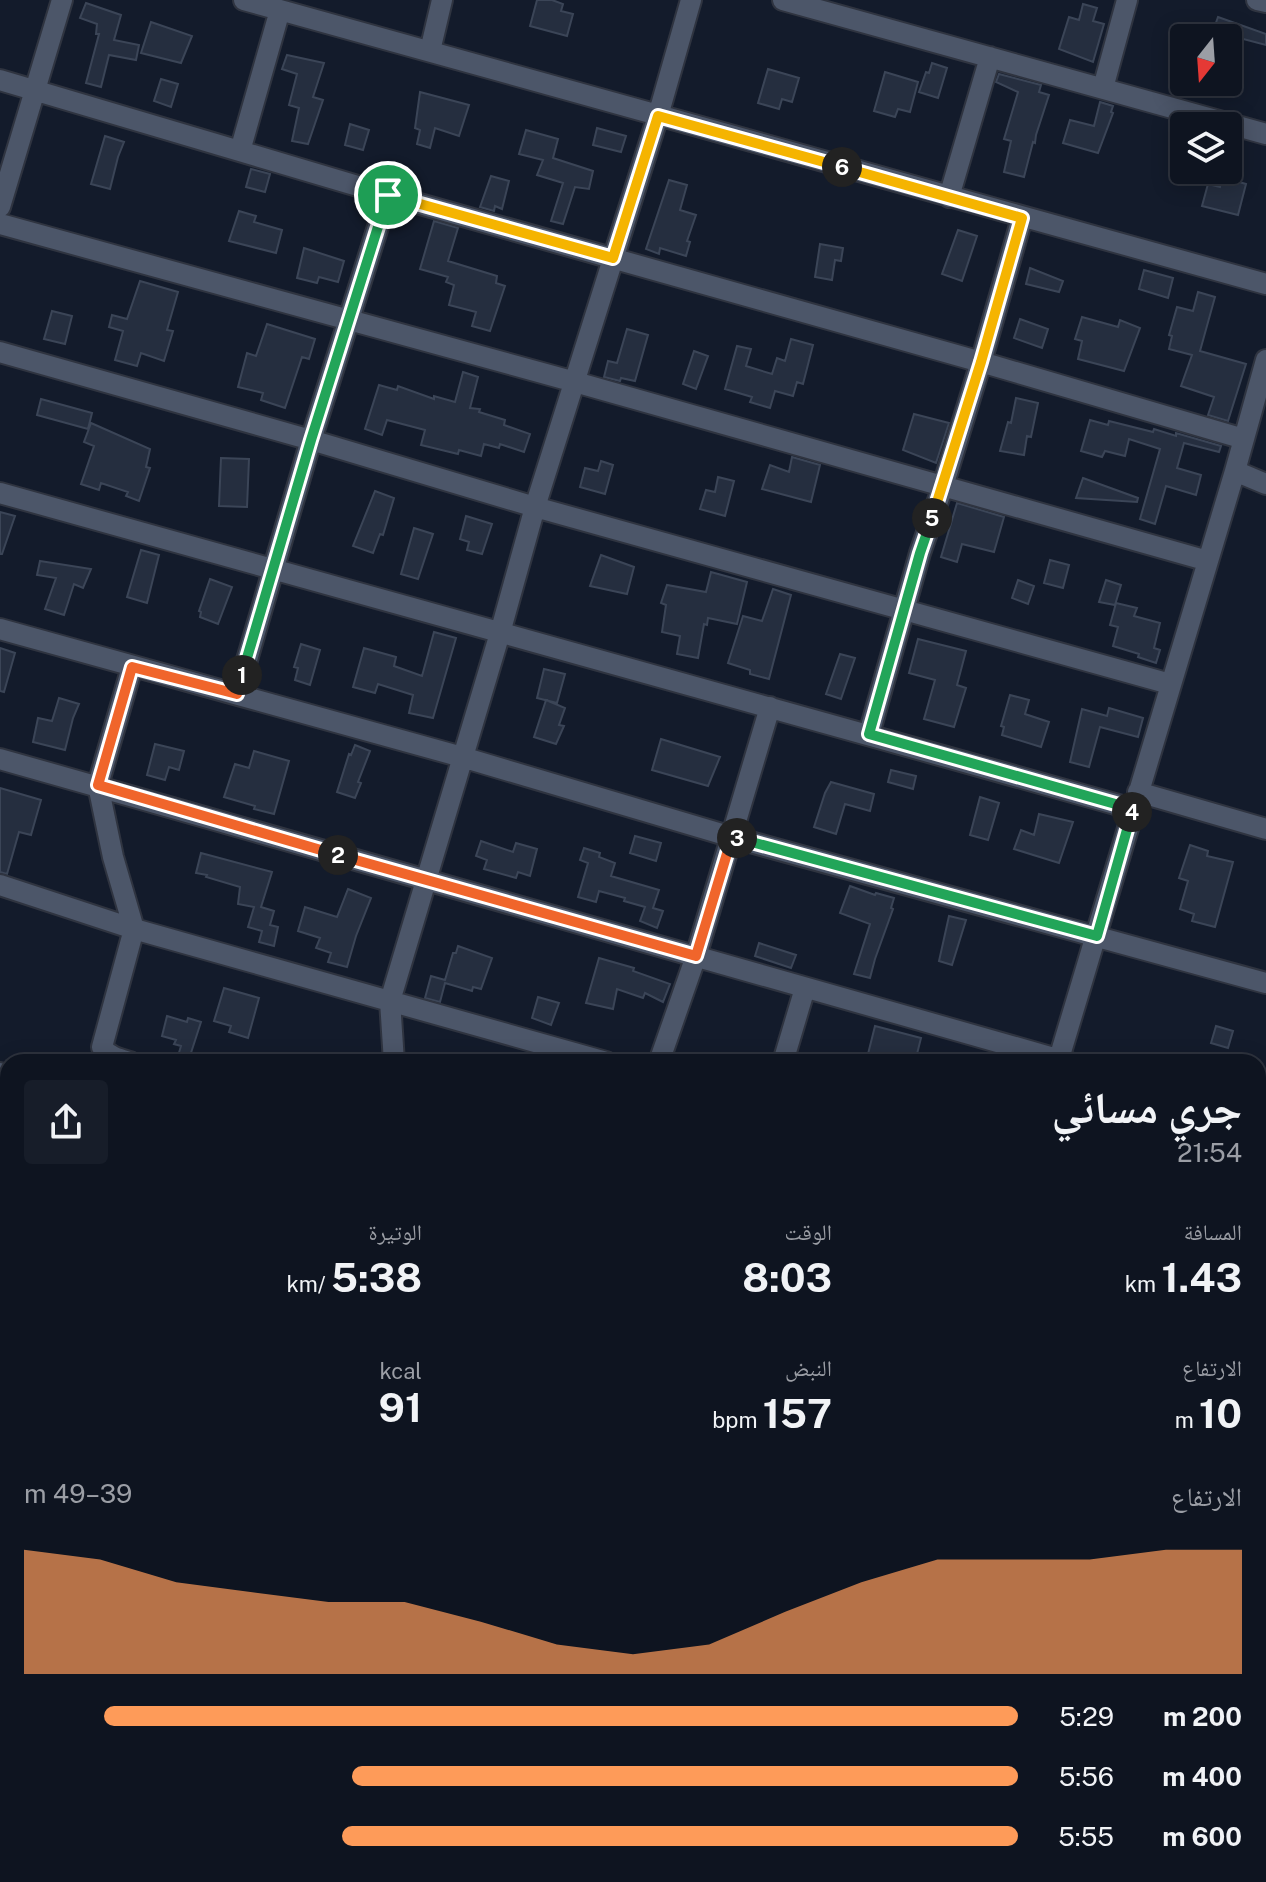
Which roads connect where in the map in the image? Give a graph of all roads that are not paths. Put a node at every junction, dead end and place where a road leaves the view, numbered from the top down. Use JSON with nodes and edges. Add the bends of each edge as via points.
{"nodes":[{"id":1,"x":62,"y":0,"type":"edge"},
{"id":2,"x":244,"y":0,"type":"edge"},
{"id":3,"x":442,"y":0,"type":"edge"},
{"id":4,"x":691,"y":0,"type":"edge"},
{"id":5,"x":783,"y":0,"type":"edge"},
{"id":6,"x":1127,"y":0,"type":"edge"},
{"id":7,"x":1257,"y":0,"type":"edge"},
{"id":8,"x":1266,"y":2,"type":"edge"},
{"id":9,"x":280,"y":10,"type":"junction"},
{"id":10,"x":430,"y":51,"type":"junction"},
{"id":11,"x":990,"y":57,"type":"junction"},
{"id":12,"x":0,"y":80,"type":"edge"},
{"id":13,"x":1103,"y":88,"type":"junction"},
{"id":14,"x":34,"y":89,"type":"junction"},
{"id":15,"x":658,"y":116,"type":"junction"},
{"id":16,"x":1266,"y":134,"type":"edge"},
{"id":17,"x":240,"y":151,"type":"junction"},
{"id":18,"x":388,"y":195,"type":"junction"},
{"id":19,"x":949,"y":197,"type":"junction"},
{"id":20,"x":0,"y":207,"type":"edge"},
{"id":21,"x":1022,"y":218,"type":"junction"},
{"id":22,"x":0,"y":224,"type":"edge"},
{"id":23,"x":613,"y":258,"type":"junction"},
{"id":24,"x":1266,"y":284,"type":"edge"},
{"id":25,"x":349,"y":319,"type":"junction"},
{"id":26,"x":0,"y":352,"type":"edge"},
{"id":27,"x":1266,"y":360,"type":"edge"},
{"id":28,"x":981,"y":362,"type":"junction"},
{"id":29,"x":575,"y":382,"type":"junction"},
{"id":30,"x":1244,"y":439,"type":"junction"},
{"id":31,"x":311,"y":440,"type":"junction"},
{"id":32,"x":1235,"y":471,"type":"junction"},
{"id":33,"x":1266,"y":484,"type":"edge"},
{"id":34,"x":943,"y":486,"type":"junction"},
{"id":35,"x":0,"y":493,"type":"edge"},
{"id":36,"x":535,"y":507,"type":"junction"},
{"id":37,"x":1208,"y":561,"type":"junction"},
{"id":38,"x":273,"y":568,"type":"junction"},
{"id":39,"x":903,"y":611,"type":"junction"},
{"id":40,"x":0,"y":629,"type":"edge"},
{"id":41,"x":500,"y":633,"type":"junction"},
{"id":42,"x":132,"y":667,"type":"junction"},
{"id":43,"x":1170,"y":684,"type":"junction"},
{"id":44,"x":237,"y":694,"type":"junction"},
{"id":45,"x":770,"y":707,"type":"junction"},
{"id":46,"x":869,"y":734,"type":"junction"},
{"id":47,"x":462,"y":757,"type":"junction"},
{"id":48,"x":0,"y":759,"type":"edge"},
{"id":49,"x":98,"y":785,"type":"junction"},
{"id":50,"x":1135,"y":800,"type":"junction"},
{"id":51,"x":1266,"y":829,"type":"edge"},
{"id":52,"x":732,"y":837,"type":"junction"},
{"id":53,"x":425,"y":880,"type":"junction"},
{"id":54,"x":0,"y":885,"type":"edge"},
{"id":55,"x":134,"y":929,"type":"junction"},
{"id":56,"x":1097,"y":936,"type":"junction"},
{"id":57,"x":696,"y":956,"type":"junction"},
{"id":58,"x":1266,"y":983,"type":"edge"},
{"id":59,"x":805,"y":988,"type":"junction"},
{"id":60,"x":390,"y":1001,"type":"junction"},
{"id":61,"x":108,"y":1054,"type":"edge"},
{"id":62,"x":393,"y":1054,"type":"edge"},
{"id":63,"x":578,"y":1054,"type":"edge"},
{"id":64,"x":662,"y":1054,"type":"edge"},
{"id":65,"x":785,"y":1054,"type":"edge"},
{"id":66,"x":1037,"y":1054,"type":"edge"},
{"id":67,"x":1064,"y":1054,"type":"edge"}],
"edges":[{"from":1,"to":14,"type":"street"},
{"from":2,"to":9,"type":"street"},
{"from":3,"to":10,"type":"street"},
{"from":4,"to":15,"type":"street"},
{"from":5,"to":11,"type":"street"},
{"from":6,"to":13,"type":"street"},
{"from":7,"to":8,"type":"street"},
{"from":9,"to":10,"type":"street"},
{"from":9,"to":17,"type":"street"},
{"from":10,"to":15,"type":"street"},
{"from":11,"to":13,"type":"street"},
{"from":11,"to":19,"type":"street"},
{"from":12,"to":14,"type":"street"},
{"from":13,"to":16,"type":"street"},
{"from":14,"to":17,"type":"street"},
{"from":14,"to":20,"type":"street"},
{"from":15,"to":19,"type":"street"},
{"from":15,"to":23,"type":"street"},
{"from":17,"to":18,"type":"street"},
{"from":18,"to":23,"type":"street"},
{"from":18,"to":25,"type":"street"},
{"from":19,"to":21,"type":"street"},
{"from":21,"to":24,"type":"street"},
{"from":21,"to":28,"type":"street"},
{"from":22,"to":25,"type":"street"},
{"from":23,"to":28,"type":"street"},
{"from":23,"to":29,"type":"street"},
{"from":25,"to":29,"type":"street"},
{"from":25,"to":31,"type":"street"},
{"from":26,"to":31,"type":"street"},
{"from":27,"to":30,"type":"street"},
{"from":28,"to":30,"type":"street"},
{"from":28,"to":34,"type":"street"},
{"from":29,"to":34,"type":"street"},
{"from":29,"to":36,"type":"street"},
{"from":30,"to":32,"type":"street"},
{"from":31,"to":36,"type":"street"},
{"from":31,"to":38,"type":"street"},
{"from":32,"to":33,"type":"street"},
{"from":32,"to":37,"type":"street"},
{"from":34,"to":37,"type":"street"},
{"from":34,"to":39,"type":"street"},
{"from":35,"to":38,"type":"street"},
{"from":36,"to":39,"type":"street"},
{"from":36,"to":41,"type":"street"},
{"from":37,"to":43,"type":"street"},
{"from":38,"to":41,"type":"street"},
{"from":38,"to":44,"type":"street"},
{"from":39,"to":43,"type":"street"},
{"from":39,"to":46,"type":"street"},
{"from":40,"to":42,"type":"street"},
{"from":41,"to":45,"type":"street"},
{"from":41,"to":47,"type":"street"},
{"from":42,"to":44,"type":"street"},
{"from":42,"to":49,"type":"street"},
{"from":43,"to":50,"type":"street"},
{"from":44,"to":47,"type":"street"},
{"from":45,"to":46,"type":"street"},
{"from":45,"to":52,"type":"street"},
{"from":46,"to":50,"type":"street"},
{"from":47,"to":52,"type":"street"},
{"from":47,"to":53,"type":"street"},
{"from":48,"to":49,"type":"street"},
{"from":49,"to":53,"type":"street"},
{"from":49,"to":55,"type":"street"},
{"from":50,"to":51,"type":"street"},
{"from":50,"to":56,"type":"street"},
{"from":52,"to":56,"type":"street"},
{"from":52,"to":57,"type":"street"},
{"from":53,"to":57,"type":"street"},
{"from":53,"to":60,"type":"street"},
{"from":54,"to":55,"type":"street"},
{"from":55,"to":60,"type":"street"},
{"from":55,"to":61,"type":"street","via":[[102,1047]]},
{"from":56,"to":58,"type":"street"},
{"from":56,"to":67,"type":"street"},
{"from":57,"to":59,"type":"street"},
{"from":57,"to":64,"type":"street"},
{"from":59,"to":65,"type":"street"},
{"from":59,"to":66,"type":"street"},
{"from":60,"to":62,"type":"street"},
{"from":60,"to":63,"type":"street"}]}
